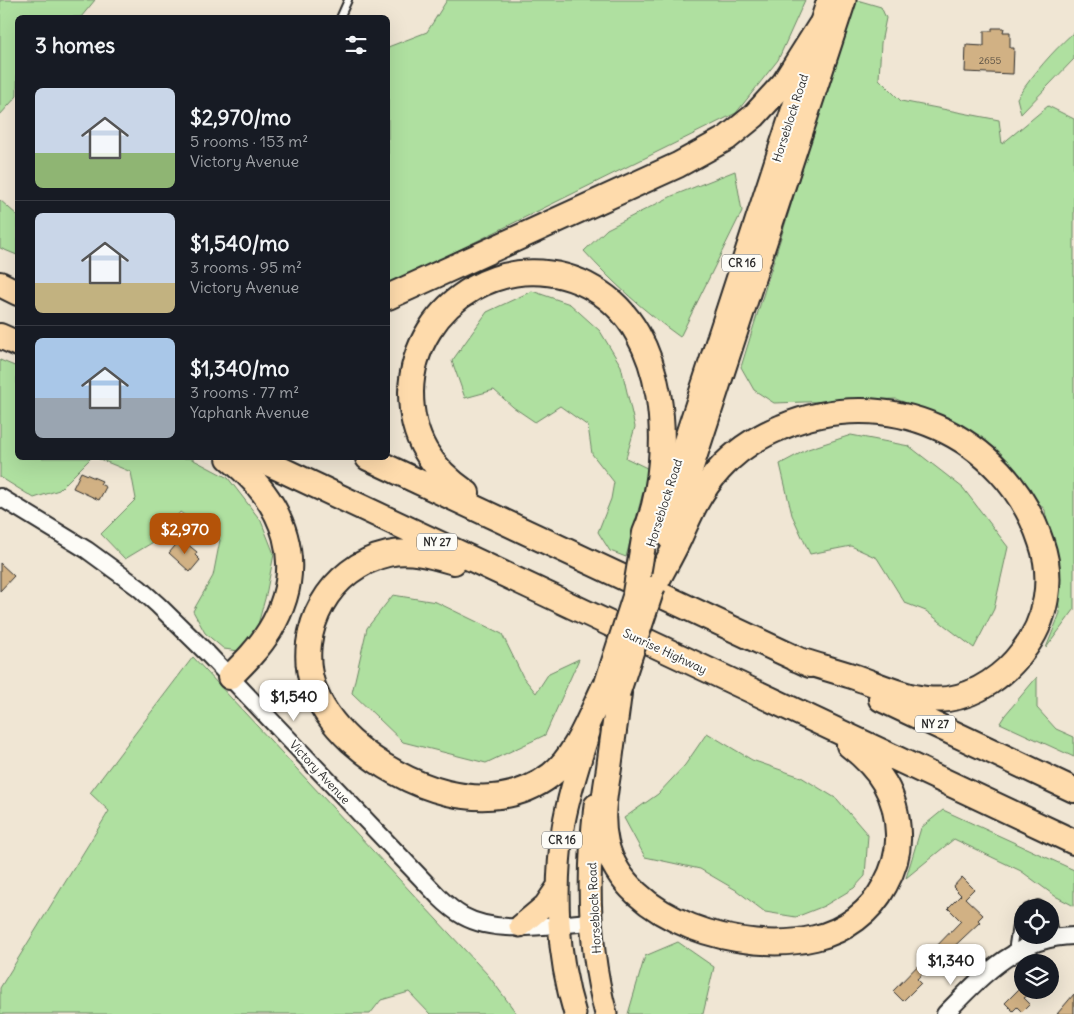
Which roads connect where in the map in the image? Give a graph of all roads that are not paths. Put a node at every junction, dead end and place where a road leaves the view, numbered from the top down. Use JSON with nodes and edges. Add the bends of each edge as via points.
{"nodes":[{"id":1,"x":348,"y":0,"type":"edge"},
{"id":2,"x":828,"y":0,"type":"edge"},
{"id":3,"x":845,"y":0,"type":"edge"},
{"id":4,"x":341,"y":15,"type":"edge"},
{"id":5,"x":820,"y":26,"type":"junction"},
{"id":6,"x":0,"y":284,"type":"edge"},
{"id":7,"x":15,"y":292,"type":"edge"},
{"id":8,"x":390,"y":296,"type":"edge"},
{"id":9,"x":0,"y":336,"type":"edge"},
{"id":10,"x":15,"y":343,"type":"edge"},
{"id":11,"x":231,"y":460,"type":"edge"},
{"id":12,"x":261,"y":460,"type":"edge"},
{"id":13,"x":372,"y":460,"type":"edge"},
{"id":14,"x":0,"y":497,"type":"edge"},
{"id":15,"x":664,"y":530,"type":"junction"},
{"id":16,"x":548,"y":542,"type":"junction"},
{"id":17,"x":644,"y":590,"type":"junction"},
{"id":18,"x":542,"y":592,"type":"junction"},
{"id":19,"x":796,"y":659,"type":"junction"},
{"id":20,"x":230,"y":677,"type":"junction"},
{"id":21,"x":612,"y":689,"type":"junction"},
{"id":22,"x":822,"y":724,"type":"junction"},
{"id":23,"x":1074,"y":790,"type":"edge"},
{"id":24,"x":1074,"y":842,"type":"edge"},
{"id":25,"x":558,"y":886,"type":"junction"},
{"id":26,"x":592,"y":922,"type":"junction"},
{"id":27,"x":559,"y":924,"type":"junction"},
{"id":28,"x":520,"y":926,"type":"junction"},
{"id":29,"x":1074,"y":936,"type":"edge"},
{"id":30,"x":1059,"y":937,"type":"edge"},
{"id":31,"x":1014,"y":942,"type":"edge"},
{"id":32,"x":1033,"y":944,"type":"edge"},
{"id":33,"x":1012,"y":954,"type":"junction"},
{"id":34,"x":575,"y":1014,"type":"edge"},
{"id":35,"x":606,"y":1014,"type":"edge"},
{"id":36,"x":946,"y":1014,"type":"edge"}],
"edges":[{"from":1,"to":4,"type":"lane"},
{"from":2,"to":5,"type":"main road","name":"Horseblock Road","number":"CR 16"},
{"from":3,"to":15,"type":"main road","name":"Horseblock Road","number":"CR 16"},
{"from":5,"to":8,"type":"highway","via":[[776,93],[727,138],[671,168]]},
{"from":5,"to":15,"type":"main road","name":"Horseblock Road","number":"CR 16"},
{"from":6,"to":7,"type":"highway"},
{"from":9,"to":10,"type":"highway"},
{"from":11,"to":20,"type":"highway","via":[[259,486],[275,509],[285,534],[288,562],[284,598],[276,620],[257,648]]},
{"from":12,"to":18,"type":"highway","name":"Sunrise Highway","number":"NY 27"},
{"from":13,"to":16,"type":"highway","number":"NY 27"},
{"from":14,"to":20,"type":"street","name":"Victory Avenue","via":[[87,550],[139,588]]},
{"from":15,"to":16,"type":"highway","via":[[656,496],[661,454],[659,397],[650,361],[636,330],[617,306],[594,288],[551,273],[519,273],[502,276],[472,289],[439,317],[418,354],[412,383],[413,412],[426,454],[444,476]]},
{"from":15,"to":17,"type":"highway"},
{"from":15,"to":17,"type":"highway","bridge":true,"via":[[645,533]]},
{"from":15,"to":19,"type":"highway","via":[[691,510],[732,457],[777,429],[829,412],[868,410],[923,421],[972,446],[1013,487],[1032,517],[1043,547],[1047,590],[1040,621],[1027,646],[998,676],[974,691],[947,699],[934,699],[894,691]]},
{"from":16,"to":19,"type":"highway","number":"NY 27"},
{"from":17,"to":21,"type":"main road","name":"Horseblock Road","number":"CR 16","bridge":true},
{"from":18,"to":21,"type":"highway","via":[[424,554],[398,552],[368,561],[349,572],[332,589],[313,621],[308,660],[313,687],[326,712],[370,757],[429,788],[486,797],[510,794],[551,774],[572,750]]},
{"from":18,"to":22,"type":"highway","name":"Sunrise Highway","number":"NY 27"},
{"from":19,"to":23,"type":"highway","number":"NY 27"},
{"from":20,"to":28,"type":"street","name":"Victory Avenue","via":[[447,904],[464,917],[483,924]]},
{"from":21,"to":22,"type":"highway","via":[[603,808],[610,856],[622,877],[649,904],[677,920],[729,938],[782,942],[829,934],[865,912],[889,878],[898,851],[898,836],[889,792],[866,758]]},
{"from":21,"to":25,"type":"main road","name":"Horseblock Road","number":"CR 16","via":[[585,746],[567,808]]},
{"from":21,"to":26,"type":"main road","name":"Horseblock Road","number":"CR 16","via":[[591,846]]},
{"from":22,"to":24,"type":"highway","name":"Sunrise Highway","number":"NY 27"},
{"from":25,"to":27,"type":"main road","name":"Horseblock Road","number":"CR 16"},
{"from":25,"to":28,"type":"main road","via":[[546,905]]},
{"from":26,"to":27,"type":"street","name":"Victory Avenue"},
{"from":26,"to":35,"type":"main road","name":"Horseblock Road","number":"CR 16"},
{"from":27,"to":28,"type":"street","name":"Victory Avenue"},
{"from":27,"to":34,"type":"main road","name":"Horseblock Road","number":"CR 16","via":[[562,958]]},
{"from":29,"to":30,"type":"street"},
{"from":31,"to":33,"type":"lane"},
{"from":32,"to":33,"type":"street"},
{"from":33,"to":36,"type":"street","via":[[989,970]]}]}
